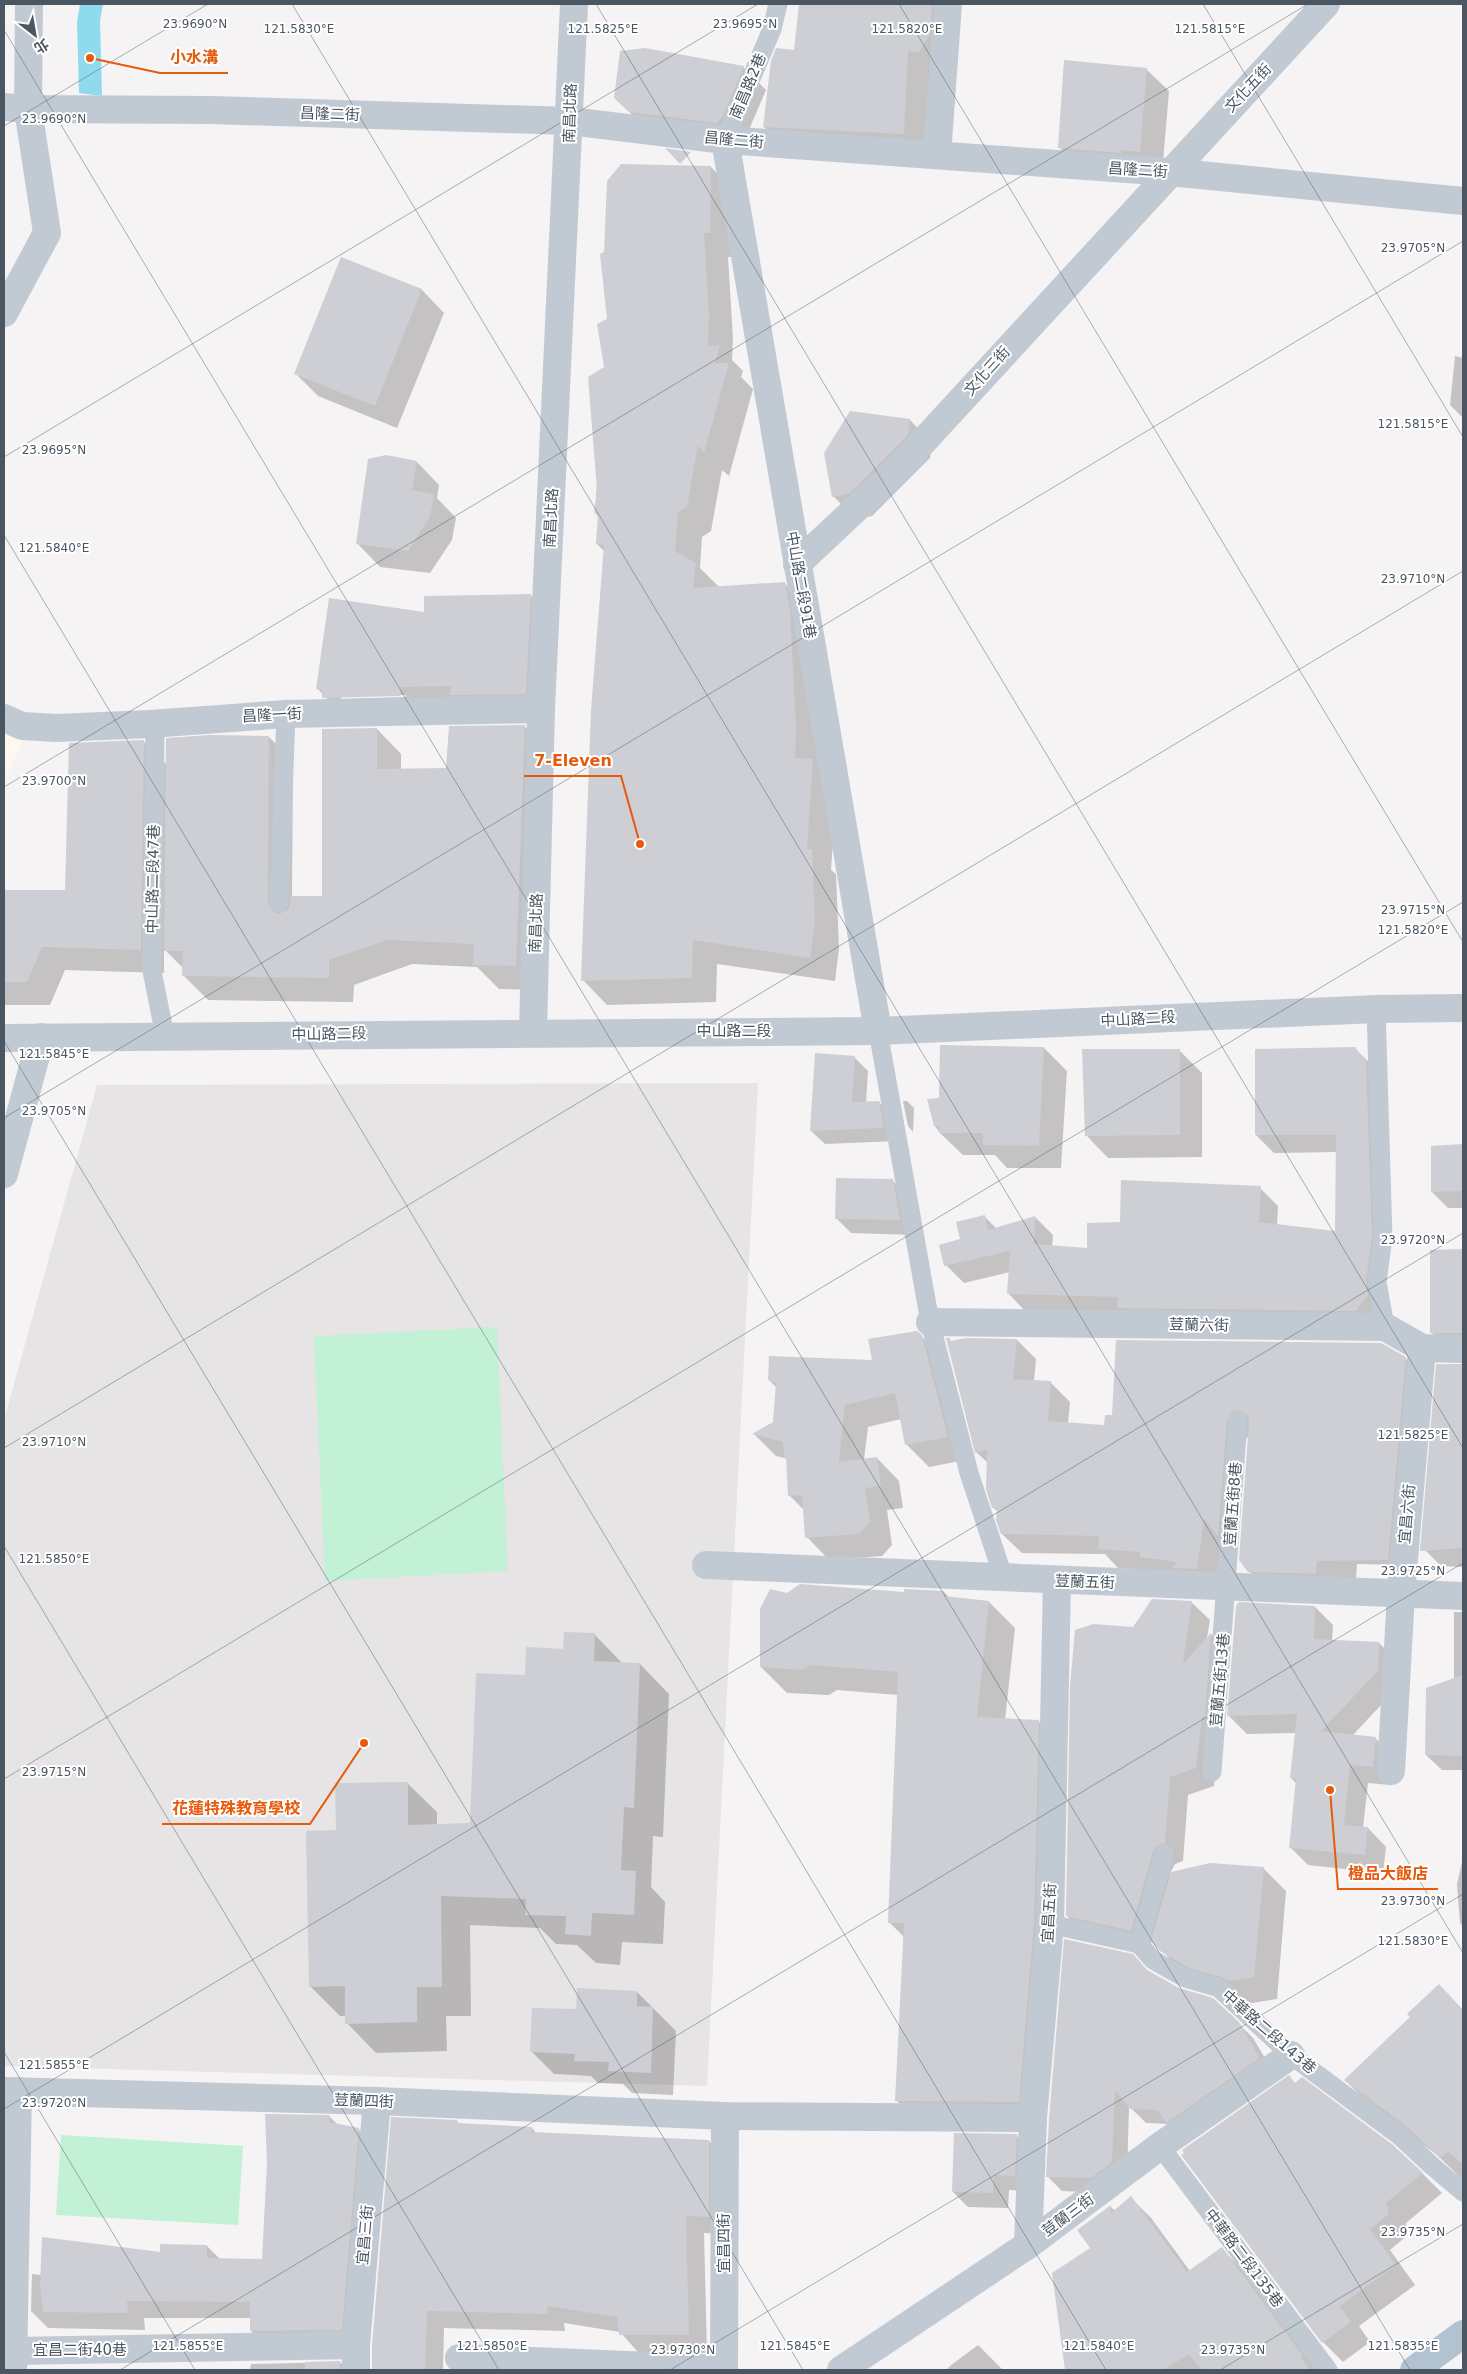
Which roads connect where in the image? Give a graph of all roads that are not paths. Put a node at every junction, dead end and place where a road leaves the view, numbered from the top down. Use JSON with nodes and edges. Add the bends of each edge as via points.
{"nodes":[{"id":1,"x":29,"y":4,"type":"edge"},
{"id":2,"x":574,"y":4,"type":"edge"},
{"id":3,"x":778,"y":4,"type":"edge"},
{"id":4,"x":948,"y":4,"type":"edge"},
{"id":5,"x":1326,"y":4,"type":"edge"},
{"id":6,"x":16,"y":108,"type":"edge"},
{"id":7,"x":570,"y":121,"type":"junction"},
{"id":8,"x":725,"y":140,"type":"junction"},
{"id":9,"x":937,"y":155,"type":"junction"},
{"id":10,"x":1169,"y":172,"type":"junction"},
{"id":11,"x":1463,"y":202,"type":"edge"},
{"id":12,"x":4,"y":313,"type":"edge"},
{"id":13,"x":797,"y":564,"type":"junction"},
{"id":14,"x":541,"y":709,"type":"junction"},
{"id":15,"x":286,"y":714,"type":"junction"},
{"id":16,"x":4,"y":718,"type":"edge"},
{"id":17,"x":150,"y":724,"type":"junction"},
{"id":18,"x":279,"y":903,"type":"dead end"},
{"id":19,"x":1376,"y":1008,"type":"junction"},
{"id":20,"x":1463,"y":1008,"type":"edge"},
{"id":21,"x":878,"y":1031,"type":"junction"},
{"id":22,"x":533,"y":1032,"type":"junction"},
{"id":23,"x":165,"y":1036,"type":"junction"},
{"id":24,"x":4,"y":1038,"type":"edge"},
{"id":25,"x":41,"y":1038,"type":"junction"},
{"id":26,"x":4,"y":1174,"type":"edge"},
{"id":27,"x":930,"y":1322,"type":"junction"},
{"id":28,"x":1385,"y":1327,"type":"junction"},
{"id":29,"x":1422,"y":1348,"type":"junction"},
{"id":30,"x":1463,"y":1350,"type":"edge"},
{"id":31,"x":1238,"y":1421,"type":"dead end"},
{"id":32,"x":706,"y":1565,"type":"dead end"},
{"id":33,"x":1004,"y":1579,"type":"junction"},
{"id":34,"x":1057,"y":1581,"type":"junction"},
{"id":35,"x":1228,"y":1587,"type":"junction"},
{"id":36,"x":1401,"y":1594,"type":"junction"},
{"id":37,"x":1463,"y":1596,"type":"edge"},
{"id":38,"x":1391,"y":1771,"type":"dead end"},
{"id":39,"x":1212,"y":1772,"type":"dead end"},
{"id":40,"x":1164,"y":1854,"type":"dead end"},
{"id":41,"x":1050,"y":1924,"type":"junction"},
{"id":42,"x":1139,"y":1944,"type":"junction"},
{"id":43,"x":1290,"y":2055,"type":"junction"},
{"id":44,"x":11,"y":2091,"type":"edge"},
{"id":45,"x":377,"y":2101,"type":"junction"},
{"id":46,"x":725,"y":2116,"type":"junction"},
{"id":47,"x":1033,"y":2118,"type":"junction"},
{"id":48,"x":1160,"y":2146,"type":"junction"},
{"id":49,"x":1463,"y":2192,"type":"edge"},
{"id":50,"x":1028,"y":2245,"type":"junction"},
{"id":51,"x":1463,"y":2334,"type":"edge"},
{"id":52,"x":356,"y":2358,"type":"edge"},
{"id":53,"x":459,"y":2358,"type":"dead end"},
{"id":54,"x":13,"y":2361,"type":"edge"},
{"id":55,"x":724,"y":2370,"type":"edge"},
{"id":56,"x":841,"y":2370,"type":"edge"},
{"id":57,"x":1328,"y":2370,"type":"edge"},
{"id":58,"x":1414,"y":2370,"type":"edge"}],
"edges":[{"from":1,"to":6,"type":"street"},
{"from":2,"to":7,"type":"street","name":"南昌北路"},
{"from":3,"to":8,"type":"lane","name":"南昌路2巷","via":[[772,28]]},
{"from":4,"to":9,"type":"street"},
{"from":5,"to":10,"type":"street","name":"文化五街"},
{"from":6,"to":7,"type":"street","name":"昌隆二街","via":[[211,110]]},
{"from":6,"to":12,"type":"street","via":[[47,233]]},
{"from":7,"to":8,"type":"street","name":"昌隆二街"},
{"from":7,"to":14,"type":"street","name":"南昌北路"},
{"from":8,"to":9,"type":"street","name":"昌隆二街"},
{"from":8,"to":13,"type":"street","name":"中山路二段91巷"},
{"from":9,"to":10,"type":"street","name":"昌隆二街"},
{"from":10,"to":11,"type":"street","name":"昌隆二街"},
{"from":10,"to":13,"type":"street","name":"文化三街","via":[[896,471]]},
{"from":13,"to":21,"type":"street","name":"中山路二段91巷"},
{"from":14,"to":15,"type":"street","name":"昌隆一街"},
{"from":14,"to":22,"type":"street","name":"南昌北路"},
{"from":15,"to":17,"type":"street","name":"昌隆一街"},
{"from":15,"to":18,"type":"lane"},
{"from":16,"to":17,"type":"street","name":"昌隆一街","via":[[22,726],[56,728]]},
{"from":17,"to":23,"type":"lane","name":"中山路二段47巷","via":[[155,726],[152,972]]},
{"from":19,"to":20,"type":"street","name":"中山路二段"},
{"from":19,"to":21,"type":"street","name":"中山路二段"},
{"from":19,"to":28,"type":"lane","via":[[1383,1237],[1377,1282]]},
{"from":21,"to":22,"type":"street","name":"中山路二段"},
{"from":21,"to":27,"type":"lane"},
{"from":22,"to":23,"type":"street","name":"中山路二段"},
{"from":23,"to":25,"type":"street","name":"中山路二段"},
{"from":24,"to":25,"type":"street","name":"中山路二段"},
{"from":25,"to":26,"type":"street"},
{"from":27,"to":28,"type":"street","name":"荳蘭六街"},
{"from":27,"to":33,"type":"lane","via":[[970,1473]]},
{"from":28,"to":29,"type":"street","name":"荳蘭六街"},
{"from":29,"to":30,"type":"street","name":"荳蘭六街"},
{"from":29,"to":36,"type":"street","name":"宜昌六街"},
{"from":31,"to":35,"type":"lane","name":"荳蘭五街8巷"},
{"from":32,"to":33,"type":"street","name":"荳蘭五街"},
{"from":33,"to":34,"type":"street","name":"荳蘭五街"},
{"from":34,"to":35,"type":"street","name":"荳蘭五街"},
{"from":34,"to":41,"type":"street","name":"宜昌五街"},
{"from":35,"to":36,"type":"street","name":"荳蘭五街"},
{"from":35,"to":39,"type":"lane","name":"荳蘭五街13巷"},
{"from":36,"to":37,"type":"street","name":"荳蘭五街"},
{"from":36,"to":38,"type":"street","name":"宜昌六街"},
{"from":40,"to":42,"type":"lane"},
{"from":41,"to":42,"type":"lane"},
{"from":41,"to":47,"type":"street","name":"宜昌五街"},
{"from":42,"to":43,"type":"lane","name":"中華路二段143巷","via":[[1153,1960],[1185,1978],[1219,1988]]},
{"from":43,"to":48,"type":"street","name":"荳蘭三街"},
{"from":43,"to":49,"type":"lane","name":"中華路二段143巷","via":[[1400,2136]]},
{"from":44,"to":45,"type":"street","name":"荳蘭四街"},
{"from":44,"to":54,"type":"street"},
{"from":45,"to":46,"type":"street","name":"荳蘭四街"},
{"from":45,"to":52,"type":"street","name":"宜昌三街"},
{"from":46,"to":47,"type":"street","name":"荳蘭四街"},
{"from":46,"to":55,"type":"street","name":"宜昌四街"},
{"from":47,"to":50,"type":"street","name":"宜昌五街"},
{"from":48,"to":50,"type":"street","name":"荳蘭三街"},
{"from":48,"to":57,"type":"lane","name":"中華路二段135巷"},
{"from":50,"to":56,"type":"street","name":"荳蘭三街"},
{"from":51,"to":58,"type":"main road"},
{"from":52,"to":54,"type":"street","name":"宜昌二街40巷"},
{"from":53,"to":55,"type":"street"}]}
